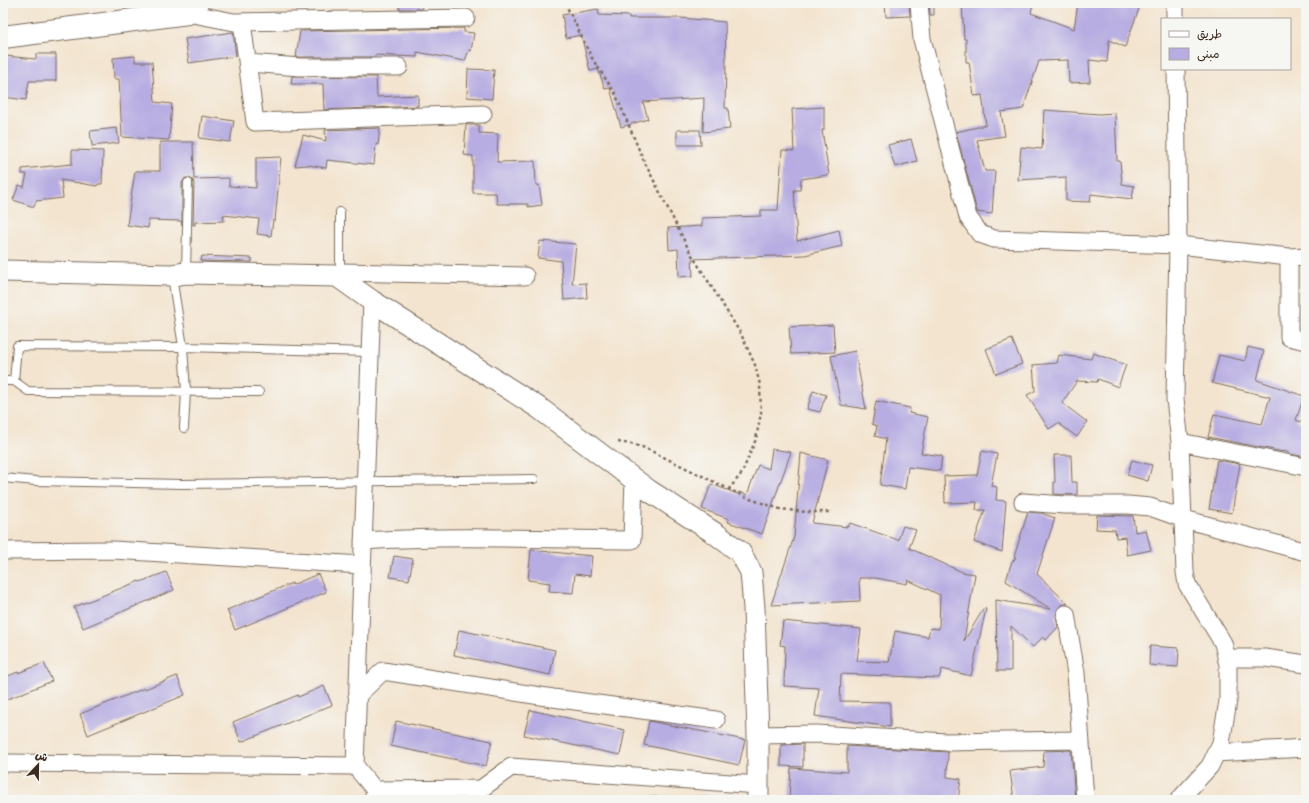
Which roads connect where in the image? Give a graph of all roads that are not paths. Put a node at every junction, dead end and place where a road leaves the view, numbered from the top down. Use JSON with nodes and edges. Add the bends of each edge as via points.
{"nodes":[{"id":1,"x":919,"y":3,"type":"edge"},
{"id":2,"x":1175,"y":3,"type":"edge"},
{"id":3,"x":192,"y":8,"type":"edge"},
{"id":4,"x":466,"y":18,"type":"dead end"},
{"id":5,"x":1175,"y":18,"type":"edge"},
{"id":6,"x":242,"y":22,"type":"junction"},
{"id":7,"x":3,"y":37,"type":"edge"},
{"id":8,"x":248,"y":63,"type":"junction"},
{"id":9,"x":399,"y":67,"type":"dead end"},
{"id":10,"x":1176,"y":70,"type":"edge"},
{"id":11,"x":483,"y":114,"type":"dead end"},
{"id":12,"x":188,"y":183,"type":"dead end"},
{"id":13,"x":340,"y":212,"type":"dead end"},
{"id":14,"x":1178,"y":245,"type":"junction"},
{"id":15,"x":1306,"y":256,"type":"edge"},
{"id":16,"x":1289,"y":257,"type":"junction"},
{"id":17,"x":3,"y":271,"type":"edge"},
{"id":18,"x":179,"y":274,"type":"junction"},
{"id":19,"x":338,"y":274,"type":"junction"},
{"id":20,"x":524,"y":276,"type":"dead end"},
{"id":21,"x":372,"y":301,"type":"junction"},
{"id":22,"x":1306,"y":341,"type":"edge"},
{"id":23,"x":183,"y":347,"type":"junction"},
{"id":24,"x":370,"y":352,"type":"junction"},
{"id":25,"x":3,"y":380,"type":"edge"},
{"id":26,"x":14,"y":381,"type":"junction"},
{"id":27,"x":186,"y":392,"type":"junction"},
{"id":28,"x":259,"y":392,"type":"dead end"},
{"id":29,"x":184,"y":428,"type":"dead end"},
{"id":30,"x":1180,"y":442,"type":"junction"},
{"id":31,"x":1306,"y":467,"type":"edge"},
{"id":32,"x":3,"y":478,"type":"edge"},
{"id":33,"x":534,"y":479,"type":"dead end"},
{"id":34,"x":634,"y":479,"type":"junction"},
{"id":35,"x":365,"y":480,"type":"junction"},
{"id":36,"x":1023,"y":502,"type":"dead end"},
{"id":37,"x":1184,"y":519,"type":"junction"},
{"id":38,"x":363,"y":541,"type":"junction"},
{"id":39,"x":3,"y":551,"type":"edge"},
{"id":40,"x":1306,"y":552,"type":"edge"},
{"id":41,"x":362,"y":565,"type":"junction"},
{"id":42,"x":1066,"y":614,"type":"dead end"},
{"id":43,"x":1226,"y":658,"type":"junction"},
{"id":44,"x":1306,"y":664,"type":"edge"},
{"id":45,"x":357,"y":696,"type":"junction"},
{"id":46,"x":716,"y":720,"type":"dead end"},
{"id":47,"x":758,"y":735,"type":"junction"},
{"id":48,"x":1080,"y":740,"type":"junction"},
{"id":49,"x":1306,"y":748,"type":"edge"},
{"id":50,"x":1215,"y":753,"type":"junction"},
{"id":51,"x":3,"y":763,"type":"edge"},
{"id":52,"x":355,"y":766,"type":"junction"},
{"id":53,"x":758,"y":792,"type":"edge"},
{"id":54,"x":374,"y":795,"type":"edge"},
{"id":55,"x":1085,"y":800,"type":"edge"},
{"id":56,"x":1179,"y":800,"type":"edge"}],
"edges":[{"from":1,"to":14,"type":"street","via":[[922,39],[960,190],[968,217],[980,234],[994,239]]},
{"from":2,"to":5,"type":"street"},
{"from":3,"to":6,"type":"street","via":[[234,22]]},
{"from":3,"to":7,"type":"main road"},
{"from":4,"to":6,"type":"street"},
{"from":6,"to":8,"type":"street"},
{"from":8,"to":9,"type":"street","via":[[300,67]]},
{"from":8,"to":11,"type":"street","via":[[255,122]]},
{"from":10,"to":14,"type":"street"},
{"from":12,"to":18,"type":"lane"},
{"from":13,"to":19,"type":"lane"},
{"from":14,"to":16,"type":"street"},
{"from":14,"to":30,"type":"street","via":[[1175,398]]},
{"from":15,"to":16,"type":"street"},
{"from":16,"to":22,"type":"street","via":[[1289,337]]},
{"from":17,"to":18,"type":"street"},
{"from":18,"to":19,"type":"street"},
{"from":18,"to":23,"type":"lane"},
{"from":19,"to":20,"type":"street"},
{"from":19,"to":21,"type":"street"},
{"from":21,"to":24,"type":"street"},
{"from":21,"to":34,"type":"street","via":[[539,408]]},
{"from":23,"to":24,"type":"lane"},
{"from":23,"to":26,"type":"lane","via":[[17,346]]},
{"from":23,"to":27,"type":"lane"},
{"from":24,"to":35,"type":"street"},
{"from":25,"to":26,"type":"lane"},
{"from":26,"to":27,"type":"lane","via":[[28,391]]},
{"from":27,"to":28,"type":"lane"},
{"from":27,"to":29,"type":"lane"},
{"from":30,"to":31,"type":"street"},
{"from":30,"to":37,"type":"street"},
{"from":32,"to":35,"type":"lane","via":[[184,484]]},
{"from":33,"to":35,"type":"lane"},
{"from":34,"to":38,"type":"street","via":[[632,540]]},
{"from":34,"to":47,"type":"street","via":[[740,552],[751,572]]},
{"from":35,"to":38,"type":"street"},
{"from":36,"to":37,"type":"street","via":[[1143,506]]},
{"from":37,"to":40,"type":"street"},
{"from":37,"to":43,"type":"street","via":[[1187,584],[1223,643]]},
{"from":38,"to":41,"type":"street"},
{"from":39,"to":41,"type":"street","via":[[113,550]]},
{"from":41,"to":45,"type":"street"},
{"from":42,"to":48,"type":"street","via":[[1076,673]]},
{"from":43,"to":44,"type":"street","via":[[1264,658]]},
{"from":43,"to":50,"type":"street","via":[[1228,702],[1221,743]]},
{"from":45,"to":46,"type":"street","via":[[383,671]]},
{"from":45,"to":52,"type":"street"},
{"from":47,"to":48,"type":"street","via":[[816,734],[946,742]]},
{"from":47,"to":53,"type":"street"},
{"from":48,"to":55,"type":"street"},
{"from":49,"to":50,"type":"street"},
{"from":50,"to":56,"type":"street","via":[[1210,766]]},
{"from":51,"to":52,"type":"street"},
{"from":52,"to":54,"type":"street"},
{"from":53,"to":54,"type":"street","via":[[511,767],[481,790]]}]}
